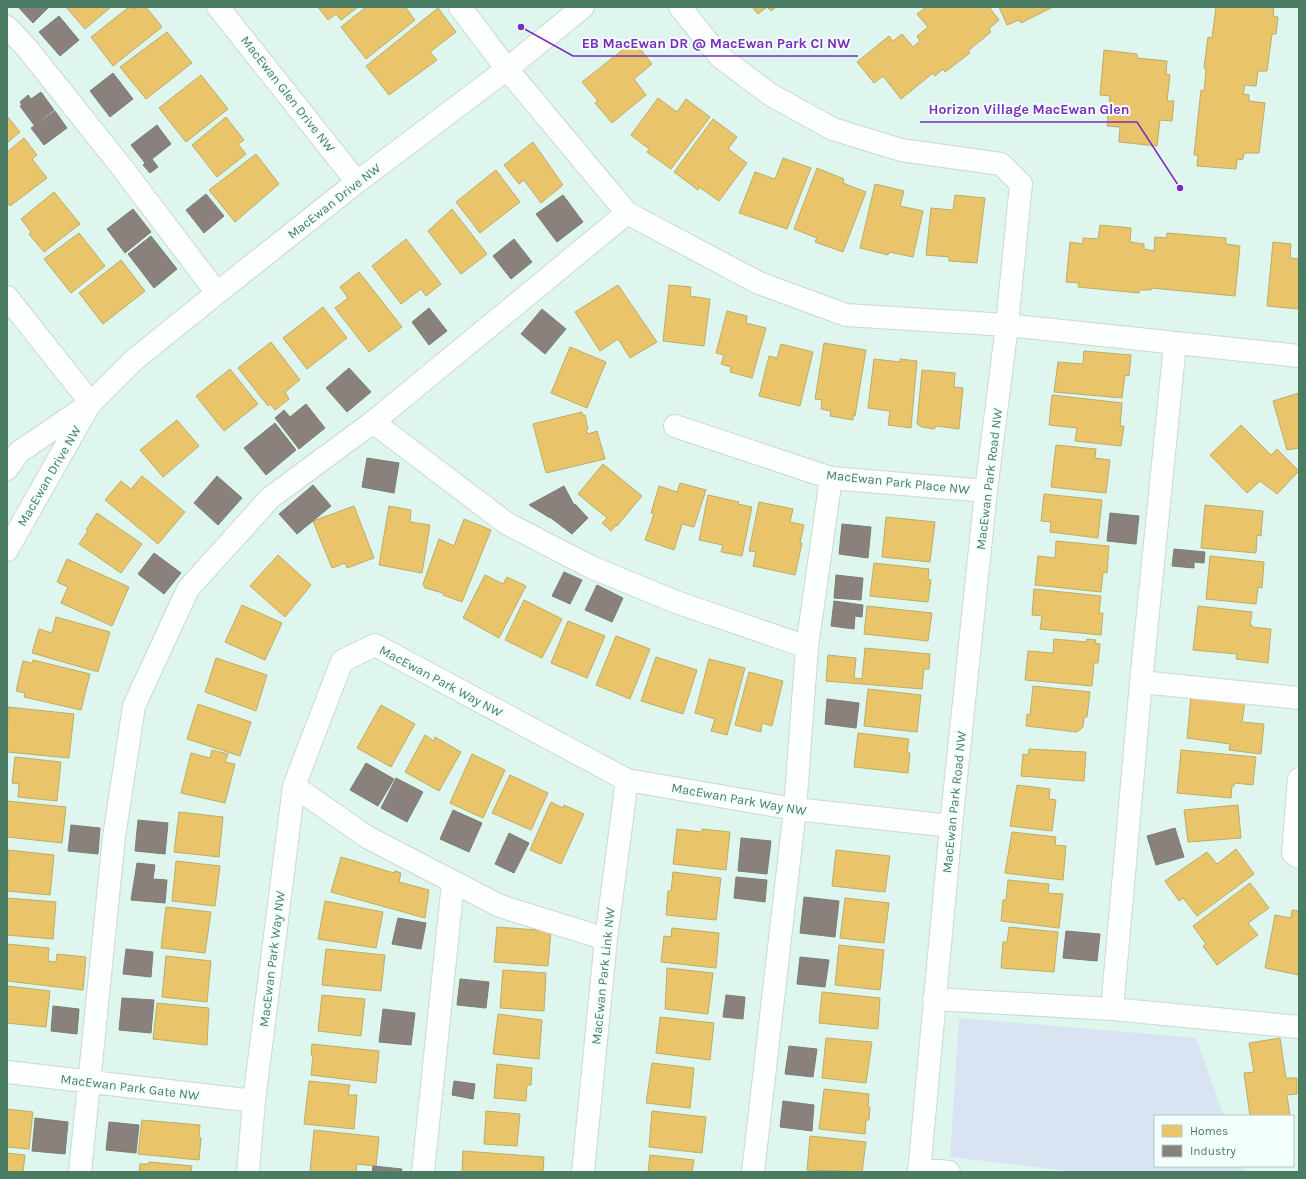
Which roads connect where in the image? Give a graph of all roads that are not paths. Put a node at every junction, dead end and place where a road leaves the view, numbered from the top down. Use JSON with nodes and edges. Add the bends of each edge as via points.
{"nodes":[{"id":1,"x":218,"y":7,"type":"edge"},
{"id":2,"x":460,"y":7,"type":"edge"},
{"id":3,"x":583,"y":7,"type":"edge"},
{"id":4,"x":680,"y":7,"type":"edge"},
{"id":5,"x":7,"y":27,"type":"edge"},
{"id":6,"x":507,"y":69,"type":"junction"},
{"id":7,"x":358,"y":182,"type":"junction"},
{"id":8,"x":627,"y":213,"type":"junction"},
{"id":9,"x":217,"y":292,"type":"junction"},
{"id":10,"x":7,"y":297,"type":"edge"},
{"id":11,"x":1008,"y":325,"type":"junction"},
{"id":12,"x":1175,"y":344,"type":"junction"},
{"id":13,"x":1299,"y":356,"type":"edge"},
{"id":14,"x":91,"y":403,"type":"junction"},
{"id":15,"x":373,"y":422,"type":"junction"},
{"id":16,"x":674,"y":426,"type":"dead end"},
{"id":17,"x":7,"y":470,"type":"edge"},
{"id":18,"x":830,"y":478,"type":"junction"},
{"id":19,"x":986,"y":491,"type":"junction"},
{"id":20,"x":7,"y":550,"type":"edge"},
{"id":21,"x":807,"y":647,"type":"junction"},
{"id":22,"x":1141,"y":682,"type":"junction"},
{"id":23,"x":1299,"y":698,"type":"edge"},
{"id":24,"x":1299,"y":779,"type":"edge"},
{"id":25,"x":627,"y":780,"type":"junction"},
{"id":26,"x":294,"y":786,"type":"junction"},
{"id":27,"x":795,"y":809,"type":"junction"},
{"id":28,"x":951,"y":826,"type":"junction"},
{"id":29,"x":1299,"y":858,"type":"edge"},
{"id":30,"x":453,"y":883,"type":"junction"},
{"id":31,"x":606,"y":939,"type":"junction"},
{"id":32,"x":934,"y":999,"type":"junction"},
{"id":33,"x":1112,"y":1008,"type":"junction"},
{"id":34,"x":1299,"y":1027,"type":"edge"},
{"id":35,"x":7,"y":1072,"type":"edge"},
{"id":36,"x":88,"y":1082,"type":"junction"},
{"id":37,"x":254,"y":1101,"type":"junction"},
{"id":38,"x":919,"y":1170,"type":"edge"},
{"id":39,"x":80,"y":1172,"type":"edge"},
{"id":40,"x":248,"y":1172,"type":"edge"},
{"id":41,"x":423,"y":1172,"type":"edge"},
{"id":42,"x":583,"y":1172,"type":"edge"},
{"id":43,"x":753,"y":1172,"type":"edge"},
{"id":44,"x":949,"y":1172,"type":"edge"}],
"edges":[{"from":1,"to":7,"type":"street","name":"MacEwan Glen Drive NW"},
{"from":2,"to":6,"type":"street"},
{"from":3,"to":6,"type":"street","name":"MacEwan Drive NW"},
{"from":4,"to":11,"type":"street","name":"MacEwan Park Road NW","via":[[720,57],[771,95],[832,129],[901,150],[1001,164],[1021,184]]},
{"from":5,"to":9,"type":"street","via":[[56,85]]},
{"from":6,"to":7,"type":"street","name":"MacEwan Drive NW"},
{"from":6,"to":8,"type":"street"},
{"from":7,"to":9,"type":"street","name":"MacEwan Drive NW"},
{"from":8,"to":11,"type":"street","via":[[759,283],[846,315]]},
{"from":8,"to":15,"type":"street"},
{"from":9,"to":14,"type":"street","name":"MacEwan Drive NW","via":[[134,360]]},
{"from":10,"to":14,"type":"street"},
{"from":11,"to":12,"type":"street"},
{"from":11,"to":19,"type":"street","name":"MacEwan Park Road NW"},
{"from":12,"to":13,"type":"street"},
{"from":12,"to":22,"type":"street"},
{"from":14,"to":17,"type":"street","name":"MacEwan Drive NW","via":[[19,452]]},
{"from":14,"to":20,"type":"street","name":"MacEwan Drive NW"},
{"from":15,"to":21,"type":"street","via":[[506,523],[591,567],[676,602]]},
{"from":15,"to":36,"type":"street","via":[[270,498],[188,589],[134,706],[114,837]]},
{"from":16,"to":18,"type":"street","name":"MacEwan Park Place NW"},
{"from":18,"to":19,"type":"street","name":"MacEwan Park Place NW"},
{"from":18,"to":21,"type":"street"},
{"from":19,"to":28,"type":"street","name":"MacEwan Park Road NW"},
{"from":21,"to":27,"type":"street"},
{"from":22,"to":23,"type":"street"},
{"from":22,"to":33,"type":"street"},
{"from":24,"to":29,"type":"street","via":[[1293,853]]},
{"from":25,"to":26,"type":"street","name":"MacEwan Park Way NW","via":[[375,645],[342,661]]},
{"from":25,"to":27,"type":"street","name":"MacEwan Park Way NW"},
{"from":25,"to":31,"type":"street","name":"MacEwan Park Link NW"},
{"from":26,"to":30,"type":"street","via":[[367,837]]},
{"from":26,"to":37,"type":"street","name":"MacEwan Park Way NW"},
{"from":27,"to":28,"type":"street","name":"MacEwan Park Way NW"},
{"from":27,"to":43,"type":"street"},
{"from":28,"to":32,"type":"street","name":"MacEwan Park Road NW"},
{"from":30,"to":31,"type":"street","via":[[500,906]]},
{"from":30,"to":41,"type":"street"},
{"from":31,"to":42,"type":"street","name":"MacEwan Park Link NW"},
{"from":32,"to":33,"type":"street"},
{"from":32,"to":38,"type":"street","name":"MacEwan Park Road NW"},
{"from":33,"to":34,"type":"street"},
{"from":35,"to":36,"type":"street","name":"MacEwan Park Gate NW"},
{"from":36,"to":37,"type":"street","name":"MacEwan Park Gate NW"},
{"from":36,"to":39,"type":"street"},
{"from":37,"to":40,"type":"street","name":"MacEwan Park Way NW"},
{"from":38,"to":44,"type":"street"}]}
